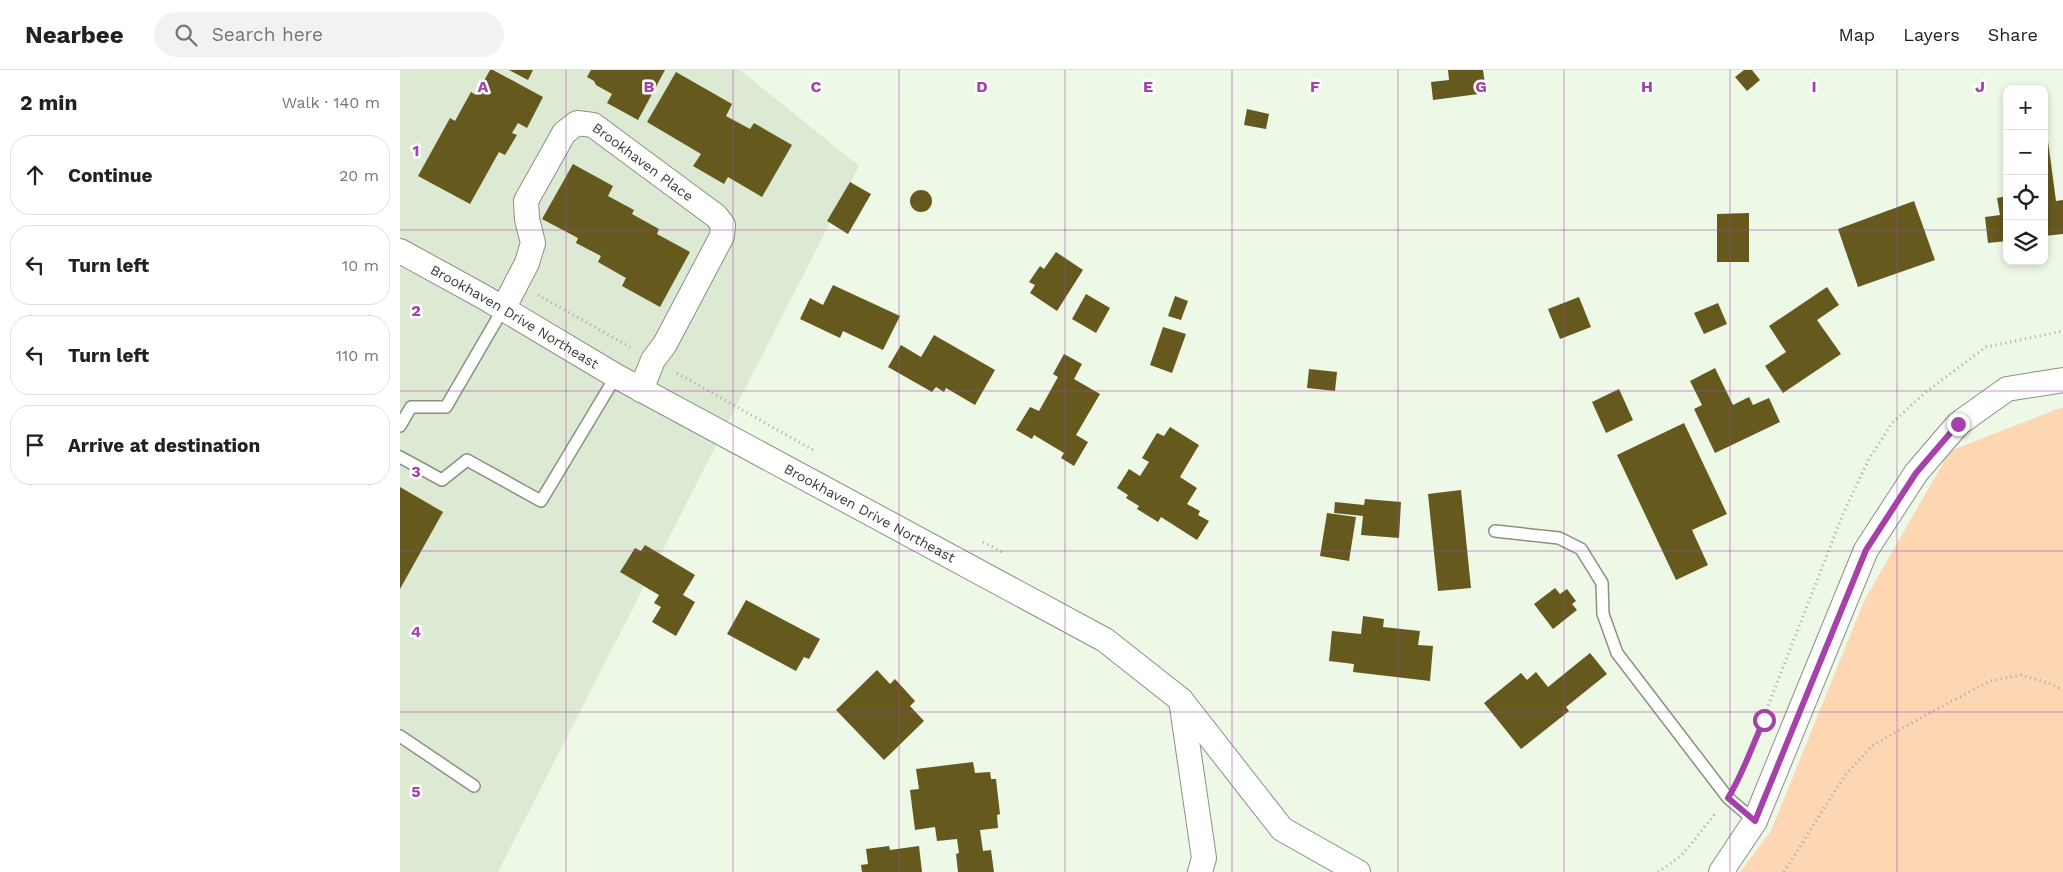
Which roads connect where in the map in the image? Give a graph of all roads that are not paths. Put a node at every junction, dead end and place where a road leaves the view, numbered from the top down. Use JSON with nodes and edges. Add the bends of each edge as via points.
{"nodes":[{"id":1,"x":400,"y":251,"type":"edge"},
{"id":2,"x":503,"y":310,"type":"junction"},
{"id":3,"x":616,"y":376,"type":"junction"},
{"id":4,"x":2063,"y":380,"type":"edge"},
{"id":5,"x":640,"y":390,"type":"junction"},
{"id":6,"x":400,"y":426,"type":"edge"},
{"id":7,"x":400,"y":457,"type":"edge"},
{"id":8,"x":1495,"y":531,"type":"dead end"},
{"id":9,"x":1181,"y":700,"type":"junction"},
{"id":10,"x":400,"y":736,"type":"edge"},
{"id":11,"x":474,"y":786,"type":"dead end"},
{"id":12,"x":1755,"y":821,"type":"junction"},
{"id":13,"x":1200,"y":872,"type":"edge"},
{"id":14,"x":1358,"y":872,"type":"edge"},
{"id":15,"x":1721,"y":872,"type":"edge"}],
"edges":[{"from":1,"to":2,"type":"street","name":"Brookhaven Drive Northeast"},
{"from":2,"to":3,"type":"street","name":"Brookhaven Drive Northeast"},
{"from":2,"to":5,"type":"street","name":"Brookhaven Place","via":[[528,263],[533,243],[526,201],[564,133],[577,123],[593,125],[716,216],[723,225],[722,236],[665,344],[653,360]]},
{"from":2,"to":6,"type":"lane","via":[[446,406],[410,407]]},
{"from":3,"to":5,"type":"street","name":"Brookhaven Drive Northeast"},
{"from":3,"to":7,"type":"lane","via":[[541,501],[467,460],[442,480]]},
{"from":4,"to":12,"type":"street","via":[[2007,389],[1958,424],[1916,473],[1866,550]]},
{"from":5,"to":9,"type":"street","name":"Brookhaven Drive Northeast","via":[[1105,640]]},
{"from":8,"to":12,"type":"lane","via":[[1559,538],[1581,549],[1602,584],[1603,614],[1618,653],[1728,798]]},
{"from":9,"to":13,"type":"street","via":[[1204,858]]},
{"from":9,"to":14,"type":"street","name":"Brookhaven Drive Northeast","via":[[1282,829]]},
{"from":10,"to":11,"type":"lane"},
{"from":12,"to":15,"type":"street"}]}
